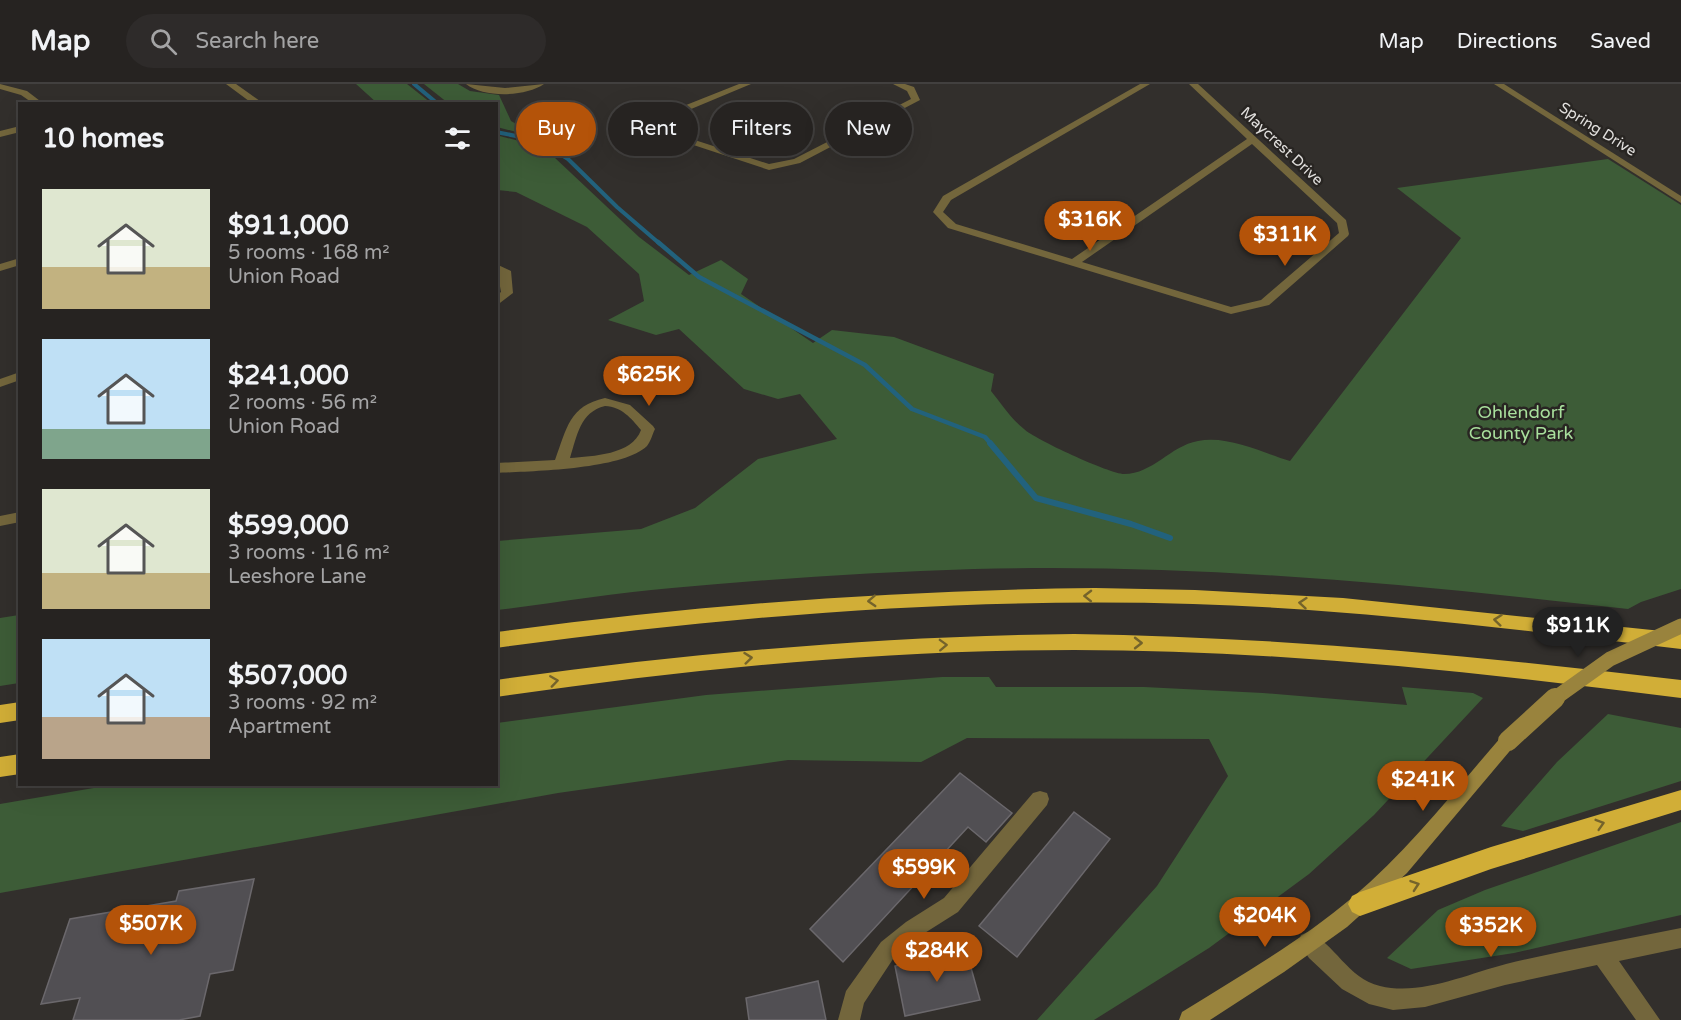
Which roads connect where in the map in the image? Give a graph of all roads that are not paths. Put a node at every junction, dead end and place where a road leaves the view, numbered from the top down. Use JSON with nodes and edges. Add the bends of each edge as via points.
{"nodes":[{"id":1,"x":230,"y":84,"type":"edge"},
{"id":2,"x":470,"y":84,"type":"edge"},
{"id":3,"x":540,"y":84,"type":"edge"},
{"id":4,"x":747,"y":84,"type":"edge"},
{"id":5,"x":897,"y":84,"type":"edge"},
{"id":6,"x":1146,"y":84,"type":"edge"},
{"id":7,"x":1193,"y":84,"type":"edge"},
{"id":8,"x":1498,"y":84,"type":"edge"},
{"id":9,"x":0,"y":86,"type":"edge"},
{"id":10,"x":37,"y":102,"type":"edge"},
{"id":11,"x":257,"y":102,"type":"edge"},
{"id":12,"x":18,"y":130,"type":"edge"},
{"id":13,"x":0,"y":134,"type":"edge"},
{"id":14,"x":1253,"y":139,"type":"junction"},
{"id":15,"x":1681,"y":200,"type":"edge"},
{"id":16,"x":18,"y":262,"type":"edge"},
{"id":17,"x":1075,"y":262,"type":"junction"},
{"id":18,"x":0,"y":268,"type":"edge"},
{"id":19,"x":498,"y":268,"type":"edge"},
{"id":20,"x":498,"y":301,"type":"edge"},
{"id":21,"x":18,"y":377,"type":"edge"},
{"id":22,"x":0,"y":383,"type":"edge"},
{"id":23,"x":561,"y":463,"type":"junction"},
{"id":24,"x":498,"y":468,"type":"edge"},
{"id":25,"x":18,"y":517,"type":"edge"},
{"id":26,"x":0,"y":520,"type":"edge"},
{"id":27,"x":1681,"y":626,"type":"edge"},
{"id":28,"x":498,"y":640,"type":"edge"},
{"id":29,"x":1681,"y":641,"type":"edge"},
{"id":30,"x":498,"y":689,"type":"edge"},
{"id":31,"x":1681,"y":689,"type":"edge"},
{"id":32,"x":18,"y":711,"type":"edge"},
{"id":33,"x":0,"y":714,"type":"edge"},
{"id":34,"x":18,"y":764,"type":"edge"},
{"id":35,"x":0,"y":767,"type":"edge"},
{"id":36,"x":1040,"y":799,"type":"dead end"},
{"id":37,"x":1681,"y":800,"type":"edge"},
{"id":38,"x":1360,"y":904,"type":"junction"},
{"id":39,"x":1681,"y":938,"type":"edge"},
{"id":40,"x":1308,"y":942,"type":"junction"},
{"id":41,"x":1602,"y":954,"type":"junction"},
{"id":42,"x":849,"y":1020,"type":"edge"},
{"id":43,"x":1190,"y":1020,"type":"edge"},
{"id":44,"x":1649,"y":1020,"type":"edge"}],
"edges":[{"from":1,"to":11,"type":"street"},
{"from":2,"to":3,"type":"street","via":[[483,90],[503,91]]},
{"from":4,"to":5,"type":"street","via":[[669,115],[659,124],[659,132],[769,167],[797,161],[916,100],[911,89]]},
{"from":6,"to":17,"type":"street","via":[[947,198],[938,212],[952,226]]},
{"from":7,"to":14,"type":"street","name":"Maycrest Drive"},
{"from":8,"to":15,"type":"street","name":"Spring Drive"},
{"from":9,"to":10,"type":"street","via":[[24,93]]},
{"from":12,"to":13,"type":"street"},
{"from":14,"to":17,"type":"street"},
{"from":14,"to":17,"type":"street","name":"Maycrest Drive","via":[[1342,222],[1344,234],[1265,303],[1231,311]]},
{"from":16,"to":18,"type":"street"},
{"from":19,"to":20,"type":"street","via":[[505,271],[507,293]]},
{"from":21,"to":22,"type":"street"},
{"from":23,"to":23,"type":"street","via":[[626,454],[643,442],[648,429],[618,402],[588,408],[580,415]]},
{"from":23,"to":24,"type":"street"},
{"from":25,"to":26,"type":"street"},
{"from":27,"to":38,"type":"main road","bridge":true,"via":[[1627,648],[1536,712],[1407,858]]},
{"from":29,"to":28,"type":"highway","one_way":true,"via":[[1294,602],[1048,596],[806,605]]},
{"from":30,"to":31,"type":"highway","one_way":true,"via":[[780,654],[905,646],[1156,643],[1307,650],[1527,669]]},
{"from":32,"to":33,"type":"highway"},
{"from":34,"to":35,"type":"highway"},
{"from":36,"to":42,"type":"street","via":[[951,905],[888,949],[854,999]]},
{"from":38,"to":37,"type":"highway","one_way":true,"via":[[1491,858]]},
{"from":38,"to":40,"type":"main road"},
{"from":39,"to":41,"type":"street"},
{"from":40,"to":41,"type":"street","via":[[1343,979],[1368,993],[1396,1000]]},
{"from":40,"to":43,"type":"main road"},
{"from":41,"to":44,"type":"street"}]}
